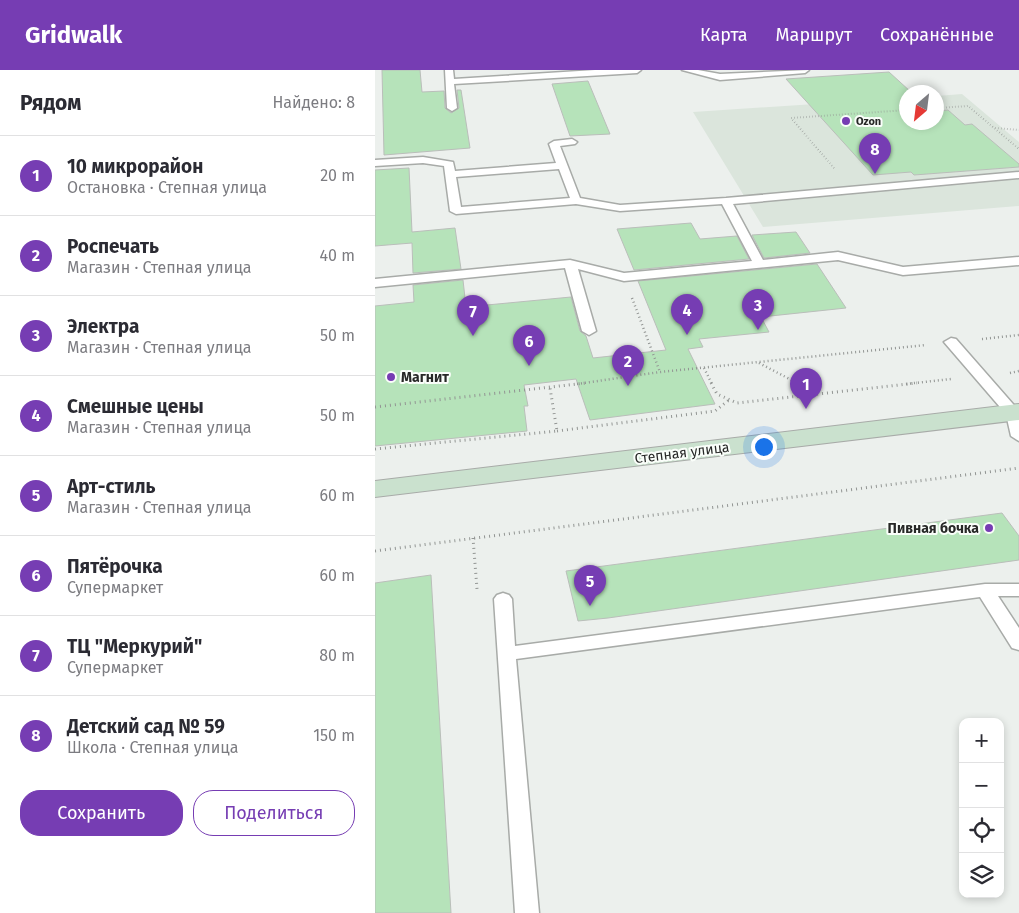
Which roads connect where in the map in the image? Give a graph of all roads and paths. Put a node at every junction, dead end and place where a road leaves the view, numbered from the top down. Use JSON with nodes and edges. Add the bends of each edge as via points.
{"nodes":[{"id":1,"x":449,"y":70,"type":"edge"},
{"id":2,"x":637,"y":70,"type":"edge"},
{"id":3,"x":686,"y":70,"type":"edge"},
{"id":4,"x":805,"y":70,"type":"edge"},
{"id":5,"x":603,"y":71,"type":"edge"},
{"id":6,"x":451,"y":82,"type":"junction"},
{"id":7,"x":452,"y":108,"type":"dead end"},
{"id":8,"x":944,"y":108,"type":"edge"},
{"id":9,"x":899,"y":111,"type":"edge"},
{"id":10,"x":994,"y":128,"type":"junction"},
{"id":11,"x":1019,"y":130,"type":"edge"},
{"id":12,"x":571,"y":142,"type":"dead end"},
{"id":13,"x":1019,"y":150,"type":"edge"},
{"id":14,"x":375,"y":163,"type":"edge"},
{"id":15,"x":563,"y":166,"type":"junction"},
{"id":16,"x":450,"y":174,"type":"junction"},
{"id":17,"x":1019,"y":175,"type":"edge"},
{"id":18,"x":853,"y":189,"type":"junction"},
{"id":19,"x":726,"y":200,"type":"junction"},
{"id":20,"x":576,"y":201,"type":"junction"},
{"id":21,"x":1019,"y":261,"type":"edge"},
{"id":22,"x":759,"y":263,"type":"junction"},
{"id":23,"x":570,"y":264,"type":"junction"},
{"id":24,"x":624,"y":278,"type":"junction"},
{"id":25,"x":375,"y":283,"type":"edge"},
{"id":26,"x":589,"y":331,"type":"dead end"},
{"id":27,"x":1019,"y":335,"type":"edge"},
{"id":28,"x":951,"y":342,"type":"junction"},
{"id":29,"x":759,"y":363,"type":"junction"},
{"id":30,"x":704,"y":368,"type":"junction"},
{"id":31,"x":1019,"y":371,"type":"edge"},
{"id":32,"x":660,"y":372,"type":"junction"},
{"id":33,"x":981,"y":376,"type":"junction"},
{"id":34,"x":550,"y":388,"type":"junction"},
{"id":35,"x":818,"y":394,"type":"junction"},
{"id":36,"x":729,"y":400,"type":"junction"},
{"id":37,"x":375,"y":407,"type":"edge"},
{"id":38,"x":1017,"y":420,"type":"edge"},
{"id":39,"x":557,"y":431,"type":"junction"},
{"id":40,"x":375,"y":449,"type":"edge"},
{"id":41,"x":1019,"y":468,"type":"edge"},
{"id":42,"x":375,"y":489,"type":"edge"},
{"id":43,"x":375,"y":551,"type":"edge"},
{"id":44,"x":985,"y":590,"type":"junction"},
{"id":45,"x":1019,"y":590,"type":"edge"},
{"id":46,"x":503,"y":599,"type":"dead end"},
{"id":47,"x":1019,"y":643,"type":"edge"},
{"id":48,"x":506,"y":654,"type":"junction"},
{"id":49,"x":527,"y":913,"type":"edge"}],
"edges":[{"from":1,"to":6,"type":"lane"},
{"from":2,"to":5,"type":"lane"},
{"from":3,"to":4,"type":"lane","via":[[720,77]]},
{"from":5,"to":6,"type":"lane"},
{"from":6,"to":7,"type":"lane"},
{"from":8,"to":10,"type":"path","via":[[967,106]]},
{"from":9,"to":18,"type":"path","via":[[791,118]]},
{"from":10,"to":11,"type":"path"},
{"from":10,"to":13,"type":"path"},
{"from":12,"to":15,"type":"lane","via":[[554,144]]},
{"from":14,"to":16,"type":"lane","via":[[423,160],[449,164]]},
{"from":15,"to":16,"type":"lane"},
{"from":15,"to":20,"type":"lane"},
{"from":16,"to":20,"type":"lane","via":[[456,211]]},
{"from":17,"to":18,"type":"lane"},
{"from":18,"to":19,"type":"lane"},
{"from":19,"to":20,"type":"lane","via":[[619,208]]},
{"from":19,"to":22,"type":"lane"},
{"from":21,"to":22,"type":"lane","via":[[903,271],[838,256]]},
{"from":22,"to":24,"type":"lane"},
{"from":23,"to":24,"type":"lane"},
{"from":23,"to":25,"type":"lane"},
{"from":23,"to":26,"type":"lane"},
{"from":24,"to":32,"type":"path"},
{"from":27,"to":28,"type":"path"},
{"from":28,"to":29,"type":"path"},
{"from":28,"to":33,"type":"lane"},
{"from":29,"to":30,"type":"path"},
{"from":29,"to":35,"type":"path"},
{"from":30,"to":32,"type":"path"},
{"from":30,"to":36,"type":"path","via":[[717,394]]},
{"from":31,"to":33,"type":"path"},
{"from":32,"to":34,"type":"path"},
{"from":33,"to":35,"type":"path"},
{"from":33,"to":38,"type":"lane"},
{"from":34,"to":37,"type":"path"},
{"from":34,"to":39,"type":"path"},
{"from":35,"to":36,"type":"path","via":[[737,403]]},
{"from":36,"to":39,"type":"path","via":[[715,412]]},
{"from":38,"to":42,"type":"street","name":"Степная улица"},
{"from":39,"to":40,"type":"path"},
{"from":41,"to":43,"type":"path"},
{"from":44,"to":45,"type":"lane"},
{"from":44,"to":47,"type":"lane"},
{"from":44,"to":48,"type":"lane"},
{"from":46,"to":48,"type":"lane"},
{"from":48,"to":49,"type":"lane"}]}
